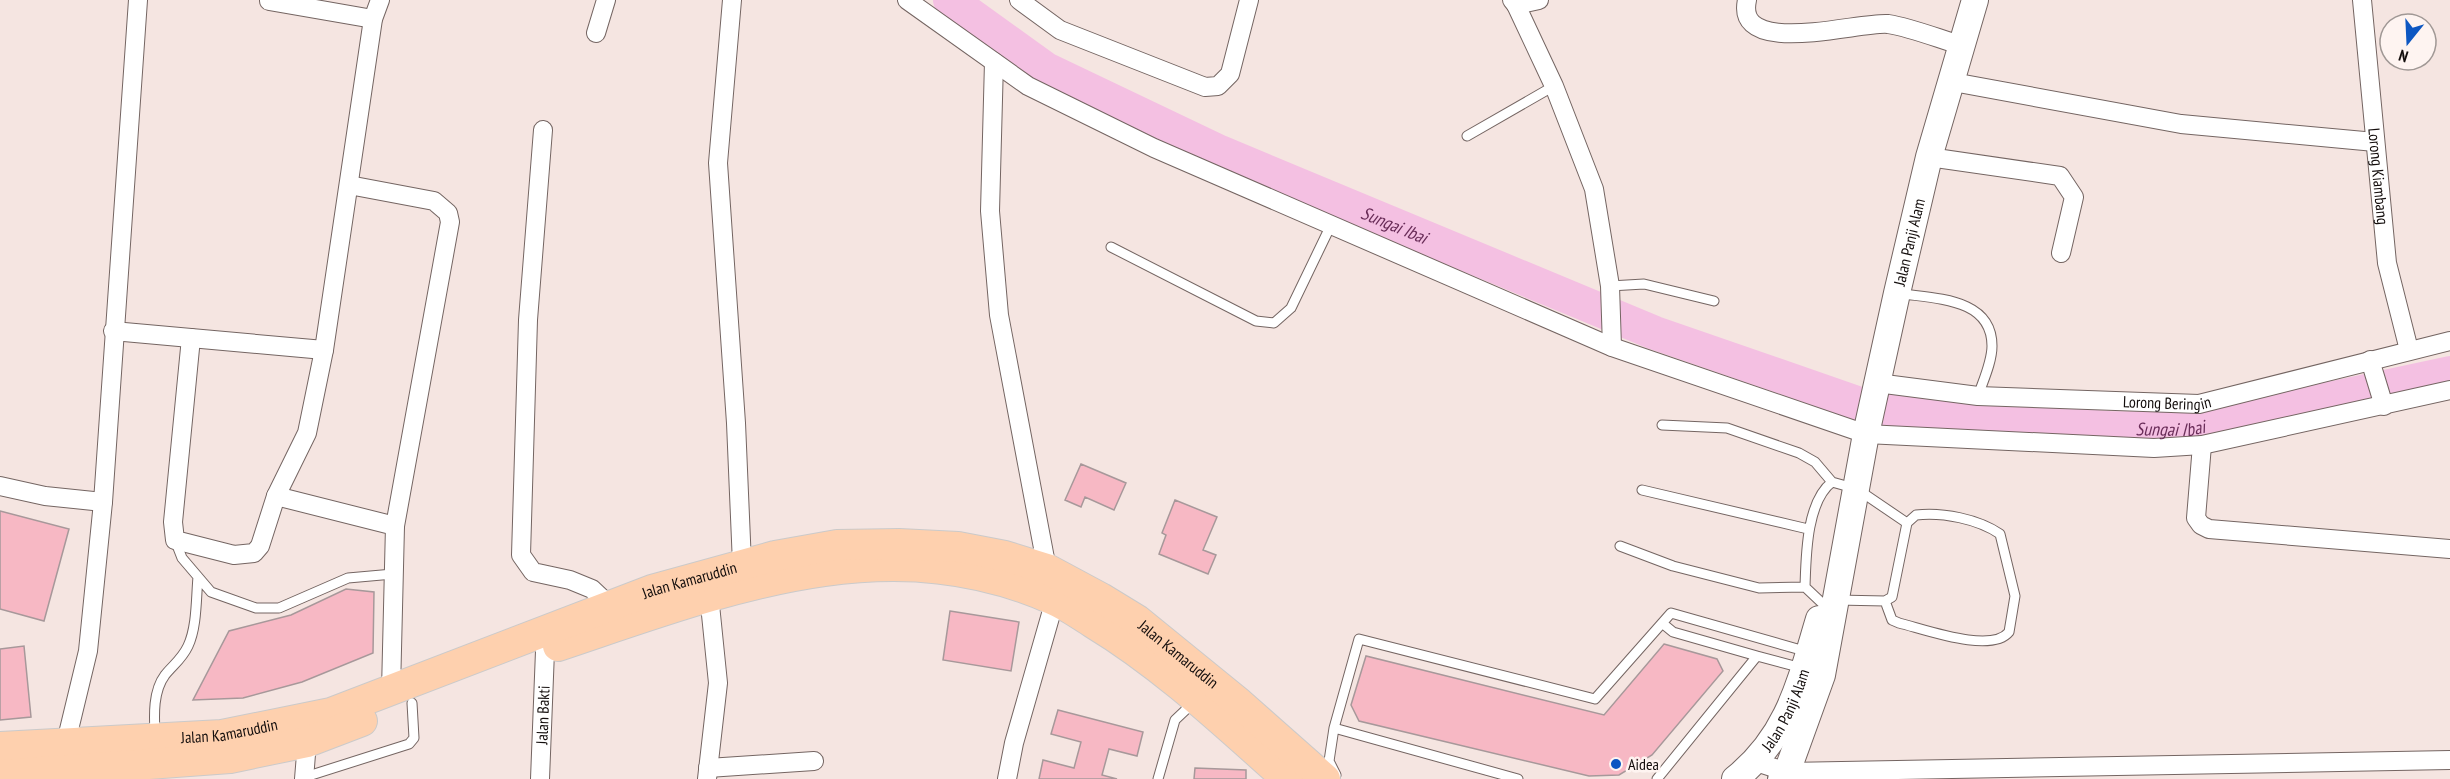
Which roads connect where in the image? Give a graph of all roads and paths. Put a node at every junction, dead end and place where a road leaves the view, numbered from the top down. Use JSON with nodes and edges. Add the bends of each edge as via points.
{"nodes":[{"id":1,"x":138,"y":0,"type":"edge"},
{"id":2,"x":380,"y":0,"type":"edge"},
{"id":3,"x":606,"y":0,"type":"edge"},
{"id":4,"x":732,"y":0,"type":"edge"},
{"id":5,"x":908,"y":0,"type":"edge"},
{"id":6,"x":1019,"y":0,"type":"edge"},
{"id":7,"x":1249,"y":0,"type":"edge"},
{"id":8,"x":1539,"y":0,"type":"edge"},
{"id":9,"x":1747,"y":0,"type":"edge"},
{"id":10,"x":1976,"y":0,"type":"edge"},
{"id":11,"x":2362,"y":0,"type":"edge"},
{"id":12,"x":269,"y":1,"type":"edge"},
{"id":13,"x":1514,"y":2,"type":"edge"},
{"id":14,"x":374,"y":19,"type":"junction"},
{"id":15,"x":596,"y":33,"type":"dead end"},
{"id":16,"x":1963,"y":46,"type":"junction"},
{"id":17,"x":994,"y":62,"type":"junction"},
{"id":18,"x":1953,"y":82,"type":"junction"},
{"id":19,"x":1554,"y":86,"type":"junction"},
{"id":20,"x":543,"y":130,"type":"dead end"},
{"id":21,"x":1467,"y":136,"type":"dead end"},
{"id":22,"x":2376,"y":142,"type":"junction"},
{"id":23,"x":1929,"y":157,"type":"junction"},
{"id":24,"x":349,"y":185,"type":"junction"},
{"id":25,"x":1331,"y":225,"type":"junction"},
{"id":26,"x":1111,"y":247,"type":"dead end"},
{"id":27,"x":2061,"y":254,"type":"dead end"},
{"id":28,"x":1610,"y":287,"type":"junction"},
{"id":29,"x":1897,"y":293,"type":"junction"},
{"id":30,"x":1714,"y":301,"type":"dead end"},
{"id":31,"x":113,"y":331,"type":"junction"},
{"id":32,"x":191,"y":339,"type":"junction"},
{"id":33,"x":2450,"y":341,"type":"edge"},
{"id":34,"x":1612,"y":346,"type":"junction"},
{"id":35,"x":324,"y":350,"type":"junction"},
{"id":36,"x":2409,"y":350,"type":"junction"},
{"id":37,"x":2372,"y":367,"type":"junction"},
{"id":38,"x":1877,"y":383,"type":"junction"},
{"id":39,"x":2450,"y":390,"type":"edge"},
{"id":40,"x":1978,"y":396,"type":"junction"},
{"id":41,"x":2382,"y":402,"type":"junction"},
{"id":42,"x":1662,"y":425,"type":"dead end"},
{"id":43,"x":1866,"y":434,"type":"junction"},
{"id":44,"x":2202,"y":445,"type":"junction"},
{"id":45,"x":1832,"y":482,"type":"junction"},
{"id":46,"x":0,"y":486,"type":"edge"},
{"id":47,"x":1857,"y":489,"type":"junction"},
{"id":48,"x":1642,"y":490,"type":"dead end"},
{"id":49,"x":276,"y":496,"type":"junction"},
{"id":50,"x":103,"y":502,"type":"junction"},
{"id":51,"x":1907,"y":523,"type":"junction"},
{"id":52,"x":395,"y":526,"type":"junction"},
{"id":53,"x":1808,"y":529,"type":"junction"},
{"id":54,"x":175,"y":540,"type":"junction"},
{"id":55,"x":1620,"y":546,"type":"dead end"},
{"id":56,"x":2450,"y":549,"type":"edge"},
{"id":57,"x":742,"y":564,"type":"junction"},
{"id":58,"x":1047,"y":569,"type":"junction"},
{"id":59,"x":393,"y":574,"type":"junction"},
{"id":60,"x":198,"y":577,"type":"junction"},
{"id":61,"x":709,"y":595,"type":"junction"},
{"id":62,"x":1822,"y":597,"type":"junction"},
{"id":63,"x":1055,"y":600,"type":"junction"},
{"id":64,"x":1885,"y":601,"type":"junction"},
{"id":65,"x":610,"y":606,"type":"junction"},
{"id":66,"x":1662,"y":623,"type":"junction"},
{"id":67,"x":545,"y":651,"type":"junction"},
{"id":68,"x":1757,"y":656,"type":"junction"},
{"id":69,"x":1815,"y":663,"type":"junction"},
{"id":70,"x":401,"y":696,"type":"junction"},
{"id":71,"x":1197,"y":700,"type":"junction"},
{"id":72,"x":1334,"y":728,"type":"junction"},
{"id":73,"x":155,"y":738,"type":"junction"},
{"id":74,"x":66,"y":742,"type":"junction"},
{"id":75,"x":307,"y":742,"type":"junction"},
{"id":76,"x":0,"y":747,"type":"edge"},
{"id":77,"x":2450,"y":760,"type":"edge"},
{"id":78,"x":814,"y":761,"type":"dead end"},
{"id":79,"x":1756,"y":762,"type":"junction"},
{"id":80,"x":2365,"y":770,"type":"edge"},
{"id":81,"x":708,"y":774,"type":"edge"},
{"id":82,"x":0,"y":775,"type":"edge"},
{"id":83,"x":1784,"y":776,"type":"edge"},
{"id":84,"x":304,"y":778,"type":"edge"},
{"id":85,"x":540,"y":779,"type":"edge"},
{"id":86,"x":1008,"y":779,"type":"edge"},
{"id":87,"x":1158,"y":779,"type":"edge"},
{"id":88,"x":1287,"y":779,"type":"edge"},
{"id":89,"x":1324,"y":779,"type":"edge"},
{"id":90,"x":1338,"y":779,"type":"edge"},
{"id":91,"x":1518,"y":779,"type":"edge"},
{"id":92,"x":1657,"y":779,"type":"edge"},
{"id":93,"x":1735,"y":779,"type":"edge"}],
"edges":[{"from":1,"to":31,"type":"street"},
{"from":2,"to":14,"type":"street"},
{"from":3,"to":15,"type":"street"},
{"from":4,"to":57,"type":"street","via":[[718,163]]},
{"from":5,"to":17,"type":"street"},
{"from":6,"to":7,"type":"street","via":[[1060,30],[1205,87],[1218,86],[1230,74]]},
{"from":8,"to":13,"type":"street"},
{"from":9,"to":16,"type":"street","via":[[1748,21],[1757,28],[1802,34],[1890,25]]},
{"from":10,"to":16,"type":"main road","name":"Jalan Panji Alam"},
{"from":11,"to":22,"type":"street","name":"Lorong Kiambang"},
{"from":12,"to":14,"type":"street"},
{"from":13,"to":19,"type":"street"},
{"from":14,"to":24,"type":"street"},
{"from":16,"to":18,"type":"main road","name":"Jalan Panji Alam"},
{"from":17,"to":25,"type":"street","via":[[1028,86],[1154,148]]},
{"from":17,"to":58,"type":"street","via":[[990,211],[999,315]]},
{"from":18,"to":22,"type":"street","via":[[2181,124]]},
{"from":18,"to":23,"type":"main road","name":"Jalan Panji Alam"},
{"from":19,"to":21,"type":"lane"},
{"from":19,"to":28,"type":"street","via":[[1594,189]]},
{"from":20,"to":65,"type":"street","via":[[528,320],[521,555],[533,572],[592,589]]},
{"from":22,"to":36,"type":"street","name":"Lorong Kiambang","via":[[2387,263]]},
{"from":23,"to":27,"type":"street","via":[[2060,176],[2074,197]]},
{"from":23,"to":29,"type":"main road","name":"Jalan Panji Alam"},
{"from":24,"to":35,"type":"street"},
{"from":24,"to":52,"type":"street","via":[[434,201],[448,213],[450,222]]},
{"from":25,"to":26,"type":"lane","via":[[1292,308],[1274,323],[1256,321]]},
{"from":25,"to":34,"type":"street"},
{"from":28,"to":30,"type":"lane","via":[[1644,284]]},
{"from":28,"to":34,"type":"street"},
{"from":29,"to":38,"type":"main road","name":"Jalan Panji Alam"},
{"from":29,"to":40,"type":"lane","via":[[1960,303],[1976,310],[1990,325],[1992,348]]},
{"from":31,"to":32,"type":"street"},
{"from":31,"to":50,"type":"street"},
{"from":32,"to":35,"type":"street"},
{"from":32,"to":54,"type":"street","via":[[173,522]]},
{"from":33,"to":36,"type":"street","name":"Lorong Beringin"},
{"from":34,"to":43,"type":"street"},
{"from":35,"to":49,"type":"street","via":[[307,433]]},
{"from":36,"to":37,"type":"street","name":"Lorong Beringin"},
{"from":37,"to":40,"type":"street","name":"Lorong Beringin","via":[[2199,404]]},
{"from":37,"to":41,"type":"street"},
{"from":38,"to":40,"type":"street","name":"Lorong Beringin"},
{"from":38,"to":43,"type":"main road","name":"Jalan Panji Alam"},
{"from":39,"to":41,"type":"street"},
{"from":41,"to":44,"type":"street"},
{"from":42,"to":45,"type":"lane","via":[[1727,428],[1799,453],[1815,462]]},
{"from":43,"to":44,"type":"street","via":[[2154,448]]},
{"from":43,"to":47,"type":"main road","name":"Jalan Panji Alam"},
{"from":44,"to":56,"type":"street","via":[[2196,518],[2209,529]]},
{"from":45,"to":47,"type":"lane"},
{"from":45,"to":53,"type":"lane"},
{"from":46,"to":50,"type":"street"},
{"from":47,"to":51,"type":"lane"},
{"from":47,"to":62,"type":"main road","name":"Jalan Panji Alam"},
{"from":48,"to":53,"type":"lane"},
{"from":49,"to":52,"type":"street"},
{"from":49,"to":54,"type":"street","via":[[260,546],[254,553],[234,555]]},
{"from":50,"to":74,"type":"street","via":[[88,651]]},
{"from":51,"to":64,"type":"lane","via":[[1892,597]]},
{"from":51,"to":64,"type":"lane","via":[[1916,515],[1946,517],[1985,524],[2000,534],[2015,596],[2009,632],[1997,640],[1979,642],[1910,626],[1892,620]]},
{"from":52,"to":59,"type":"street"},
{"from":53,"to":62,"type":"lane"},
{"from":54,"to":60,"type":"lane","via":[[182,558]]},
{"from":55,"to":62,"type":"lane","via":[[1673,566],[1759,588]]},
{"from":57,"to":58,"type":"highway","name":"Jalan Kamaruddin","via":[[837,545],[899,544],[958,547]]},
{"from":57,"to":65,"type":"highway","name":"Jalan Kamaruddin"},
{"from":58,"to":89,"type":"highway","name":"Jalan Kamaruddin","via":[[1137,620]]},
{"from":59,"to":60,"type":"lane","via":[[348,578],[279,608],[256,608],[211,592]]},
{"from":59,"to":70,"type":"street"},
{"from":60,"to":73,"type":"lane","via":[[189,644],[157,692]]},
{"from":61,"to":63,"type":"highway","name":"Jalan Kamaruddin","via":[[790,574],[878,566],[939,567],[997,579]]},
{"from":61,"to":67,"type":"highway","name":"Jalan Kamaruddin"},
{"from":61,"to":81,"type":"street","via":[[718,683]]},
{"from":62,"to":64,"type":"lane"},
{"from":62,"to":69,"type":"main road","name":"Jalan Panji Alam"},
{"from":63,"to":71,"type":"highway","name":"Jalan Kamaruddin","via":[[1127,644]]},
{"from":63,"to":86,"type":"street","via":[[1014,743]]},
{"from":65,"to":70,"type":"highway","name":"Jalan Kamaruddin"},
{"from":66,"to":68,"type":"lane","via":[[1673,632]]},
{"from":66,"to":69,"type":"lane","via":[[1671,613]]},
{"from":66,"to":72,"type":"lane","via":[[1595,699],[1359,639]]},
{"from":67,"to":70,"type":"highway","name":"Jalan Kamaruddin"},
{"from":67,"to":85,"type":"street","name":"Jalan Bakti"},
{"from":68,"to":69,"type":"lane"},
{"from":68,"to":92,"type":"lane"},
{"from":69,"to":79,"type":"main road","name":"Jalan Panji Alam","via":[[1778,732]]},
{"from":69,"to":83,"type":"main road","name":"Jalan Panji Alam"},
{"from":70,"to":73,"type":"highway","name":"Jalan Kamaruddin","via":[[222,735]]},
{"from":70,"to":75,"type":"highway","name":"Jalan Kamaruddin"},
{"from":70,"to":84,"type":"lane","via":[[414,738],[409,744]]},
{"from":71,"to":87,"type":"lane","via":[[1175,720]]},
{"from":71,"to":88,"type":"highway","name":"Jalan Kamaruddin"},
{"from":72,"to":90,"type":"lane","via":[[1329,761]]},
{"from":72,"to":91,"type":"lane"},
{"from":73,"to":74,"type":"highway","name":"Jalan Kamaruddin"},
{"from":74,"to":76,"type":"highway","name":"Jalan Kamaruddin"},
{"from":75,"to":82,"type":"highway","name":"Jalan Kamaruddin","via":[[194,766]]},
{"from":75,"to":84,"type":"street"},
{"from":77,"to":80,"type":"street"},
{"from":78,"to":81,"type":"street"},
{"from":79,"to":83,"type":"street"},
{"from":79,"to":93,"type":"main road","name":"Jalan Panji Alam"},
{"from":80,"to":83,"type":"street"}]}
